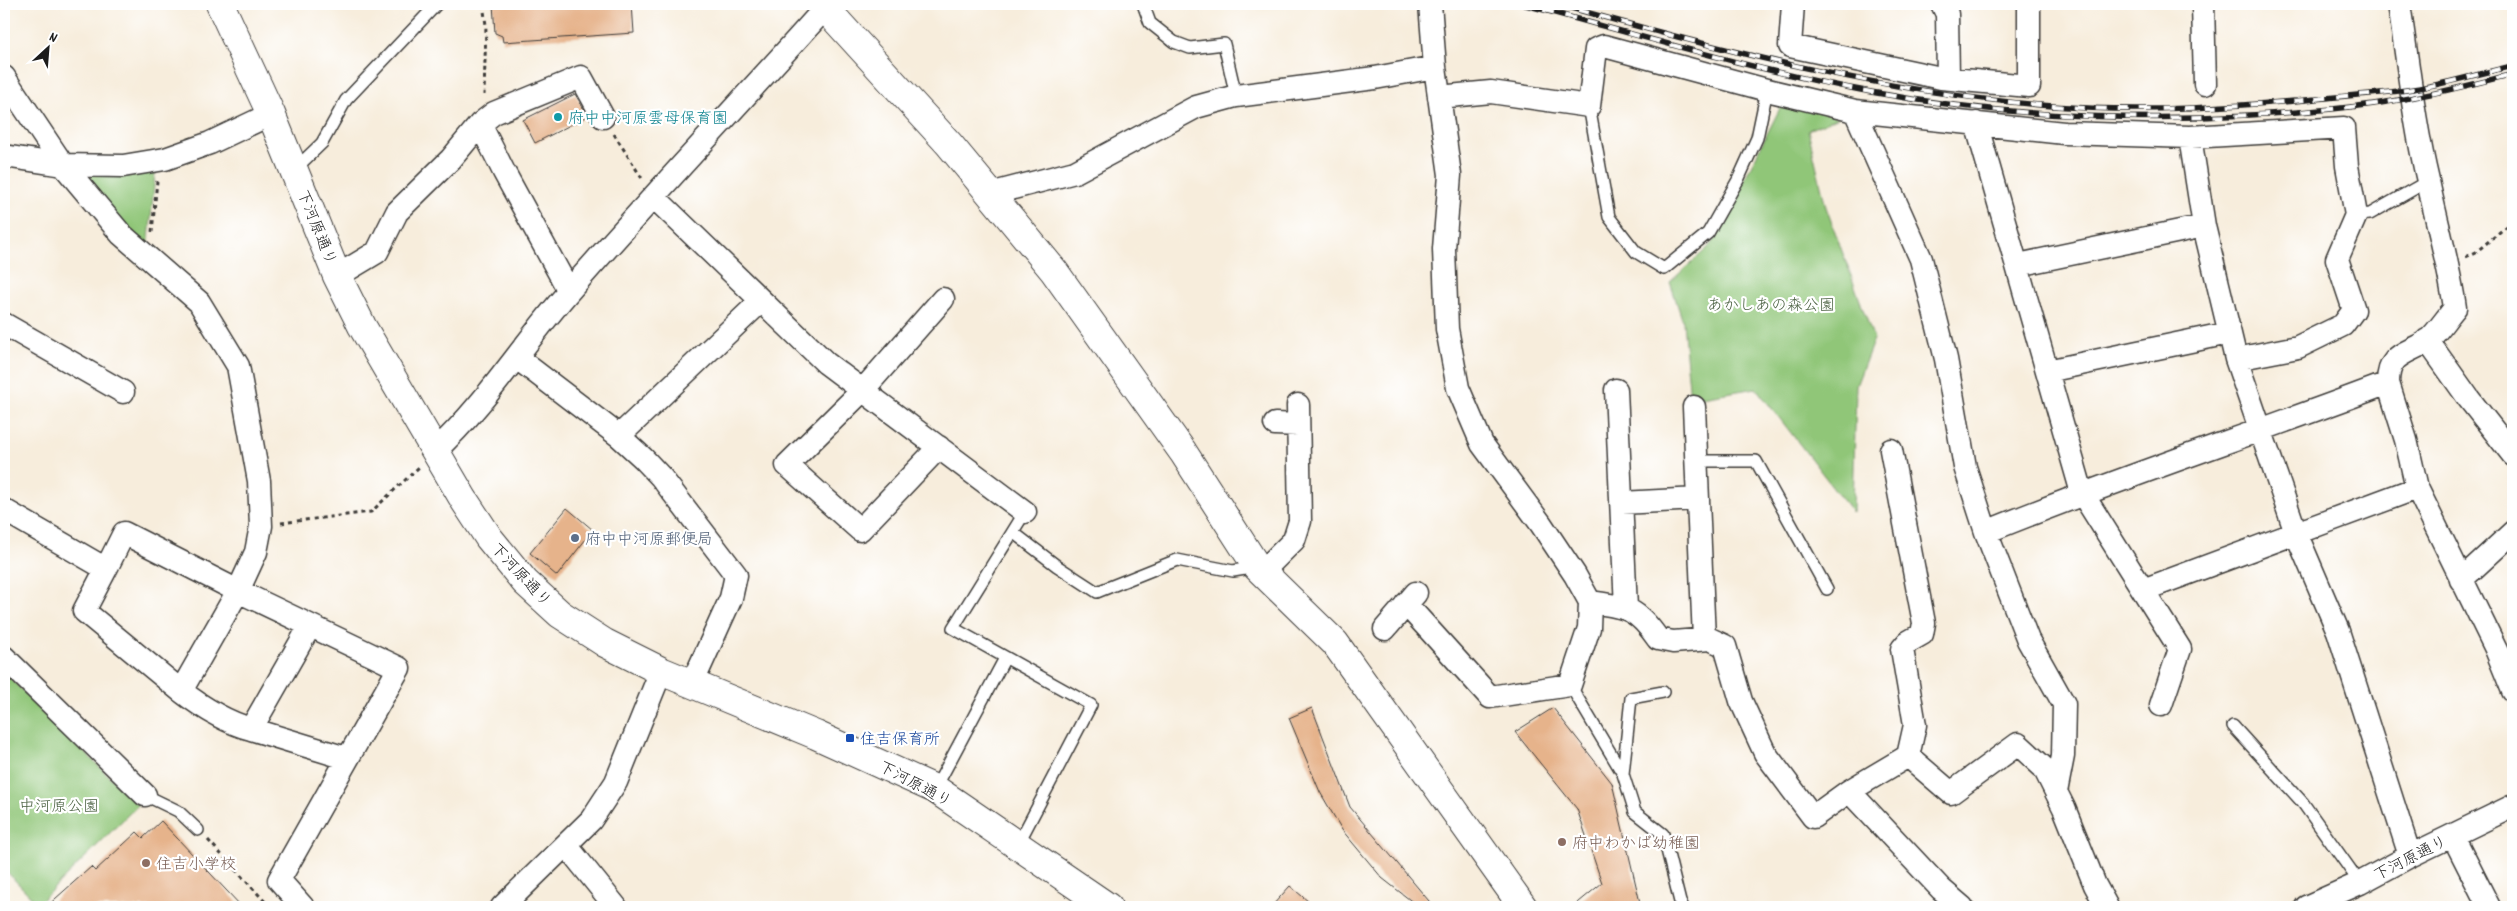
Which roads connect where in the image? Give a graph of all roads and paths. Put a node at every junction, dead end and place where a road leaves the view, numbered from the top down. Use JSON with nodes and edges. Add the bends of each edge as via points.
{"nodes":[{"id":1,"x":220,"y":4,"type":"edge"},
{"id":2,"x":437,"y":4,"type":"edge"},
{"id":3,"x":483,"y":4,"type":"edge"},
{"id":4,"x":1143,"y":4,"type":"edge"},
{"id":5,"x":1430,"y":4,"type":"edge"},
{"id":6,"x":1792,"y":4,"type":"edge"},
{"id":7,"x":1942,"y":4,"type":"edge"},
{"id":8,"x":2029,"y":4,"type":"edge"},
{"id":9,"x":2203,"y":4,"type":"edge"},
{"id":10,"x":2400,"y":4,"type":"edge"},
{"id":11,"x":824,"y":6,"type":"edge"},
{"id":12,"x":1435,"y":67,"type":"junction"},
{"id":13,"x":4,"y":77,"type":"edge"},
{"id":14,"x":1948,"y":78,"type":"junction"},
{"id":15,"x":2204,"y":84,"type":"dead end"},
{"id":16,"x":1767,"y":90,"type":"junction"},
{"id":17,"x":1236,"y":96,"type":"junction"},
{"id":18,"x":1439,"y":97,"type":"junction"},
{"id":19,"x":1590,"y":106,"type":"junction"},
{"id":20,"x":1855,"y":111,"type":"junction"},
{"id":21,"x":271,"y":114,"type":"junction"},
{"id":22,"x":603,"y":117,"type":"joint"},
{"id":23,"x":1976,"y":123,"type":"junction"},
{"id":24,"x":480,"y":124,"type":"junction"},
{"id":25,"x":2190,"y":137,"type":"junction"},
{"id":26,"x":4,"y":156,"type":"edge"},
{"id":27,"x":158,"y":160,"type":"junction"},
{"id":28,"x":63,"y":165,"type":"junction"},
{"id":29,"x":294,"y":170,"type":"junction"},
{"id":30,"x":2428,"y":181,"type":"junction"},
{"id":31,"x":990,"y":194,"type":"junction"},
{"id":32,"x":654,"y":197,"type":"junction"},
{"id":33,"x":2356,"y":215,"type":"junction"},
{"id":34,"x":2513,"y":221,"type":"edge"},
{"id":35,"x":2204,"y":226,"type":"junction"},
{"id":36,"x":150,"y":258,"type":"junction"},
{"id":37,"x":2449,"y":264,"type":"junction"},
{"id":38,"x":2018,"y":265,"type":"junction"},
{"id":39,"x":337,"y":276,"type":"junction"},
{"id":40,"x":569,"y":291,"type":"junction"},
{"id":41,"x":944,"y":299,"type":"dead end"},
{"id":42,"x":761,"y":301,"type":"junction"},
{"id":43,"x":4,"y":324,"type":"edge"},
{"id":44,"x":2229,"y":333,"type":"junction"},
{"id":45,"x":2427,"y":340,"type":"junction"},
{"id":46,"x":517,"y":358,"type":"junction"},
{"id":47,"x":2236,"y":359,"type":"junction"},
{"id":48,"x":2047,"y":371,"type":"junction"},
{"id":49,"x":2388,"y":383,"type":"junction"},
{"id":50,"x":863,"y":390,"type":"junction"},
{"id":51,"x":1616,"y":390,"type":"dead end"},
{"id":52,"x":124,"y":392,"type":"dead end"},
{"id":53,"x":1694,"y":408,"type":"dead end"},
{"id":54,"x":1275,"y":424,"type":"dead end"},
{"id":55,"x":2260,"y":432,"type":"junction"},
{"id":56,"x":618,"y":436,"type":"junction"},
{"id":57,"x":939,"y":447,"type":"junction"},
{"id":58,"x":1891,"y":450,"type":"dead end"},
{"id":59,"x":435,"y":451,"type":"junction"},
{"id":60,"x":2513,"y":455,"type":"edge"},
{"id":61,"x":1696,"y":461,"type":"junction"},
{"id":62,"x":2417,"y":488,"type":"junction"},
{"id":63,"x":2082,"y":493,"type":"junction"},
{"id":64,"x":1698,"y":499,"type":"junction"},
{"id":65,"x":1621,"y":503,"type":"junction"},
{"id":66,"x":4,"y":510,"type":"edge"},
{"id":67,"x":1025,"y":512,"type":"joint"},
{"id":68,"x":261,"y":526,"type":"junction"},
{"id":69,"x":1986,"y":532,"type":"junction"},
{"id":70,"x":2513,"y":532,"type":"edge"},
{"id":71,"x":1014,"y":533,"type":"junction"},
{"id":72,"x":2296,"y":533,"type":"junction"},
{"id":73,"x":106,"y":569,"type":"junction"},
{"id":74,"x":1259,"y":569,"type":"junction"},
{"id":75,"x":2461,"y":580,"type":"junction"},
{"id":76,"x":1827,"y":589,"type":"dead end"},
{"id":77,"x":2143,"y":590,"type":"junction"},
{"id":78,"x":238,"y":591,"type":"junction"},
{"id":79,"x":1590,"y":602,"type":"junction"},
{"id":80,"x":1626,"y":608,"type":"junction"},
{"id":81,"x":310,"y":626,"type":"junction"},
{"id":82,"x":1385,"y":629,"type":"dead end"},
{"id":83,"x":1704,"y":639,"type":"junction"},
{"id":84,"x":4,"y":657,"type":"edge"},
{"id":85,"x":1005,"y":658,"type":"junction"},
{"id":86,"x":661,"y":671,"type":"junction"},
{"id":87,"x":692,"y":684,"type":"junction"},
{"id":88,"x":1570,"y":685,"type":"junction"},
{"id":89,"x":182,"y":691,"type":"junction"},
{"id":90,"x":2513,"y":691,"type":"edge"},
{"id":91,"x":1663,"y":692,"type":"dead end"},
{"id":92,"x":2161,"y":704,"type":"dead end"},
{"id":93,"x":2233,"y":726,"type":"dead end"},
{"id":94,"x":251,"y":729,"type":"junction"},
{"id":95,"x":1908,"y":756,"type":"junction"},
{"id":96,"x":346,"y":758,"type":"junction"},
{"id":97,"x":1623,"y":774,"type":"junction"},
{"id":98,"x":935,"y":789,"type":"junction"},
{"id":99,"x":1849,"y":792,"type":"junction"},
{"id":100,"x":2056,"y":792,"type":"junction"},
{"id":101,"x":145,"y":795,"type":"joint"},
{"id":102,"x":2513,"y":806,"type":"edge"},
{"id":103,"x":198,"y":830,"type":"joint"},
{"id":104,"x":2453,"y":836,"type":"junction"},
{"id":105,"x":566,"y":845,"type":"junction"},
{"id":106,"x":1017,"y":847,"type":"junction"},
{"id":107,"x":2410,"y":856,"type":"junction"},
{"id":108,"x":2360,"y":883,"type":"junction"},
{"id":109,"x":2315,"y":906,"type":"edge"},
{"id":110,"x":270,"y":907,"type":"edge"},
{"id":111,"x":303,"y":907,"type":"edge"},
{"id":112,"x":502,"y":907,"type":"edge"},
{"id":113,"x":616,"y":907,"type":"edge"},
{"id":114,"x":1108,"y":907,"type":"edge"},
{"id":115,"x":1523,"y":907,"type":"edge"},
{"id":116,"x":1683,"y":907,"type":"edge"},
{"id":117,"x":1962,"y":907,"type":"edge"},
{"id":118,"x":2107,"y":907,"type":"edge"},
{"id":119,"x":2489,"y":907,"type":"edge"}],
"edges":[{"from":1,"to":21,"type":"street","name":"下河原通り"},
{"from":2,"to":29,"type":"lane","via":[[346,100],[322,143]]},
{"from":3,"to":24,"type":"path","via":[[486,25]]},
{"from":4,"to":17,"type":"lane","via":[[1150,23],[1174,42],[1190,48],[1224,44]]},
{"from":5,"to":12,"type":"street"},
{"from":6,"to":14,"type":"street","via":[[1790,46]]},
{"from":7,"to":14,"type":"street","via":[[1947,14]]},
{"from":8,"to":14,"type":"street","via":[[2029,86]]},
{"from":9,"to":15,"type":"street"},
{"from":10,"to":30,"type":"street"},
{"from":11,"to":31,"type":"street"},
{"from":11,"to":32,"type":"street"},
{"from":12,"to":17,"type":"street"},
{"from":12,"to":18,"type":"street"},
{"from":13,"to":28,"type":"street"},
{"from":16,"to":19,"type":"street","via":[[1604,46],[1596,49]]},
{"from":16,"to":19,"type":"lane","via":[[1757,138],[1708,233],[1664,269],[1636,252],[1609,217]]},
{"from":16,"to":20,"type":"street"},
{"from":17,"to":31,"type":"street","via":[[1196,107],[1075,172]]},
{"from":18,"to":19,"type":"street","via":[[1491,92]]},
{"from":18,"to":79,"type":"street","via":[[1450,175],[1444,249],[1447,329],[1458,388],[1482,444],[1541,524]]},
{"from":20,"to":23,"type":"street"},
{"from":20,"to":69,"type":"street","via":[[1921,259],[1946,359],[1965,467]]},
{"from":21,"to":27,"type":"street","via":[[210,143]]},
{"from":21,"to":29,"type":"street","name":"下河原通り"},
{"from":22,"to":24,"type":"street","via":[[581,78],[494,113]]},
{"from":22,"to":32,"type":"path"},
{"from":23,"to":25,"type":"street","via":[[2064,133]]},
{"from":23,"to":38,"type":"street"},
{"from":24,"to":39,"type":"street","via":[[451,159],[397,212],[377,252]]},
{"from":24,"to":40,"type":"street"},
{"from":25,"to":33,"type":"street","via":[[2344,128]]},
{"from":25,"to":35,"type":"street"},
{"from":26,"to":28,"type":"street"},
{"from":27,"to":28,"type":"street","via":[[123,166]]},
{"from":27,"to":36,"type":"path"},
{"from":28,"to":36,"type":"street","via":[[121,234]]},
{"from":29,"to":39,"type":"street","name":"下河原通り"},
{"from":30,"to":33,"type":"lane","via":[[2370,214]]},
{"from":30,"to":37,"type":"street"},
{"from":31,"to":74,"type":"street","via":[[1060,279],[1184,452]]},
{"from":32,"to":40,"type":"street"},
{"from":32,"to":42,"type":"street"},
{"from":33,"to":47,"type":"street","via":[[2337,259],[2354,310],[2343,325],[2298,346]]},
{"from":34,"to":37,"type":"path","via":[[2476,252]]},
{"from":35,"to":38,"type":"street"},
{"from":35,"to":44,"type":"street"},
{"from":36,"to":68,"type":"street","via":[[198,302],[238,366],[259,481]]},
{"from":37,"to":45,"type":"street","via":[[2455,308]]},
{"from":38,"to":48,"type":"street"},
{"from":39,"to":59,"type":"street","name":"下河原通り","via":[[362,326]]},
{"from":40,"to":46,"type":"street"},
{"from":41,"to":50,"type":"street"},
{"from":42,"to":50,"type":"street","via":[[826,364]]},
{"from":42,"to":56,"type":"street"},
{"from":43,"to":52,"type":"street"},
{"from":44,"to":47,"type":"street"},
{"from":44,"to":48,"type":"street"},
{"from":45,"to":49,"type":"street","via":[[2401,353],[2388,374]]},
{"from":45,"to":60,"type":"street"},
{"from":46,"to":56,"type":"street"},
{"from":46,"to":59,"type":"street"},
{"from":47,"to":55,"type":"street"},
{"from":48,"to":63,"type":"street"},
{"from":49,"to":55,"type":"street"},
{"from":49,"to":62,"type":"street"},
{"from":50,"to":57,"type":"street"},
{"from":50,"to":57,"type":"street","via":[[787,465],[860,530]]},
{"from":51,"to":65,"type":"street"},
{"from":53,"to":61,"type":"street"},
{"from":54,"to":74,"type":"street","via":[[1298,415],[1300,521],[1294,540]]},
{"from":55,"to":63,"type":"street"},
{"from":55,"to":72,"type":"street"},
{"from":56,"to":87,"type":"street","via":[[661,477],[736,575],[731,598]]},
{"from":57,"to":67,"type":"street"},
{"from":58,"to":95,"type":"street","via":[[1924,623],[1922,634],[1902,649],[1915,724]]},
{"from":59,"to":68,"type":"path","via":[[371,512]]},
{"from":59,"to":86,"type":"street","name":"下河原通り","via":[[489,538],[525,582],[567,619],[605,643]]},
{"from":61,"to":64,"type":"street"},
{"from":61,"to":76,"type":"lane","via":[[1756,461]]},
{"from":62,"to":72,"type":"street"},
{"from":62,"to":75,"type":"street"},
{"from":63,"to":69,"type":"street"},
{"from":63,"to":77,"type":"street"},
{"from":64,"to":65,"type":"street"},
{"from":64,"to":83,"type":"street"},
{"from":65,"to":80,"type":"street"},
{"from":66,"to":73,"type":"street"},
{"from":67,"to":71,"type":"lane"},
{"from":68,"to":78,"type":"street","via":[[256,552]]},
{"from":69,"to":100,"type":"street","via":[[2028,640],[2064,704],[2063,756]]},
{"from":70,"to":75,"type":"street"},
{"from":71,"to":74,"type":"lane","via":[[1097,592],[1177,560],[1233,571]]},
{"from":71,"to":85,"type":"lane","via":[[953,628]]},
{"from":72,"to":77,"type":"street"},
{"from":72,"to":107,"type":"street","via":[[2338,631]]},
{"from":73,"to":78,"type":"street","via":[[124,533]]},
{"from":73,"to":89,"type":"street","via":[[84,611]]},
{"from":74,"to":115,"type":"street","via":[[1335,643]]},
{"from":75,"to":90,"type":"street"},
{"from":77,"to":92,"type":"street","via":[[2180,649]]},
{"from":78,"to":81,"type":"street"},
{"from":78,"to":89,"type":"street"},
{"from":79,"to":80,"type":"street"},
{"from":79,"to":88,"type":"street","via":[[1589,628]]},
{"from":80,"to":83,"type":"street","via":[[1646,622],[1658,639],[1673,642]]},
{"from":81,"to":94,"type":"street"},
{"from":81,"to":96,"type":"street","via":[[399,668]]},
{"from":82,"to":88,"type":"street","via":[[1411,598],[1490,697]]},
{"from":83,"to":99,"type":"street","via":[[1725,646],[1742,701],[1765,753],[1813,817]]},
{"from":84,"to":101,"type":"street"},
{"from":85,"to":98,"type":"lane"},
{"from":85,"to":106,"type":"lane","via":[[1091,705]]},
{"from":86,"to":87,"type":"street","name":"下河原通り"},
{"from":86,"to":105,"type":"street","via":[[616,782],[591,820]]},
{"from":87,"to":98,"type":"street","name":"下河原通り","via":[[816,734]]},
{"from":88,"to":97,"type":"lane"},
{"from":89,"to":94,"type":"street","via":[[230,723]]},
{"from":91,"to":97,"type":"lane","via":[[1631,698]]},
{"from":93,"to":108,"type":"lane","via":[[2303,803]]},
{"from":94,"to":96,"type":"street"},
{"from":95,"to":99,"type":"street"},
{"from":95,"to":100,"type":"street","via":[[1951,793],[2018,744],[2044,768]]},
{"from":96,"to":111,"type":"street","via":[[279,880]]},
{"from":97,"to":116,"type":"lane","via":[[1635,812],[1663,834]]},
{"from":98,"to":106,"type":"street","name":"下河原通り"},
{"from":99,"to":117,"type":"street"},
{"from":100,"to":118,"type":"street"},
{"from":101,"to":103,"type":"lane","via":[[178,811]]},
{"from":102,"to":104,"type":"street","name":"下河原通り"},
{"from":103,"to":110,"type":"path"},
{"from":104,"to":107,"type":"street","name":"下河原通り"},
{"from":104,"to":119,"type":"street"},
{"from":105,"to":112,"type":"street"},
{"from":105,"to":113,"type":"street"},
{"from":106,"to":114,"type":"street","name":"下河原通り"},
{"from":107,"to":108,"type":"street","name":"下河原通り"},
{"from":108,"to":109,"type":"street","name":"下河原通り"}]}
